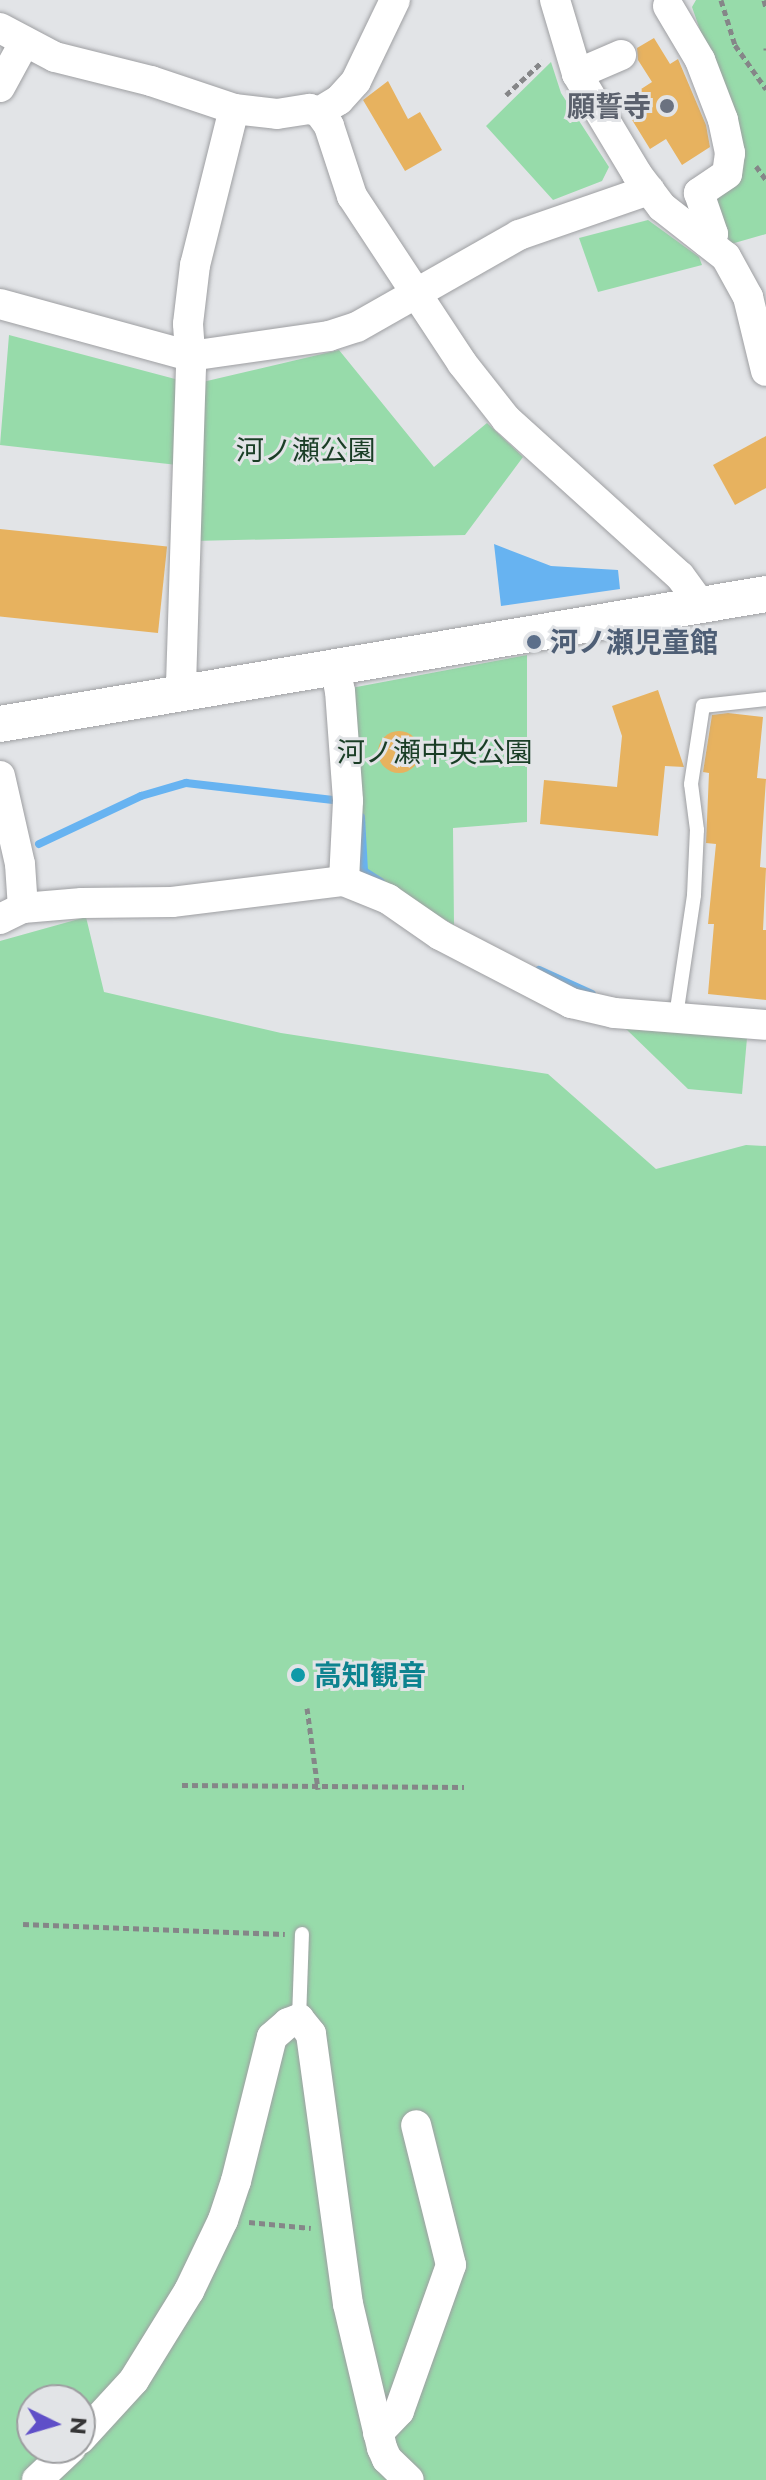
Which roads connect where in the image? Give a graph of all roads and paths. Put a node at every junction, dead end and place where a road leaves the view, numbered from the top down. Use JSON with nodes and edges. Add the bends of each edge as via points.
{"nodes":[{"id":1,"x":395,"y":0,"type":"edge"},
{"id":2,"x":555,"y":0,"type":"edge"},
{"id":3,"x":721,"y":0,"type":"edge"},
{"id":4,"x":764,"y":0,"type":"edge"},
{"id":5,"x":668,"y":6,"type":"dead end"},
{"id":6,"x":766,"y":8,"type":"edge"},
{"id":7,"x":12,"y":36,"type":"edge"},
{"id":8,"x":565,"y":40,"type":"junction"},
{"id":9,"x":621,"y":55,"type":"dead end"},
{"id":10,"x":577,"y":74,"type":"junction"},
{"id":11,"x":0,"y":87,"type":"edge"},
{"id":12,"x":766,"y":89,"type":"edge"},
{"id":13,"x":506,"y":95,"type":"dead end"},
{"id":14,"x":234,"y":109,"type":"junction"},
{"id":15,"x":319,"y":112,"type":"junction"},
{"id":16,"x":649,"y":190,"type":"junction"},
{"id":17,"x":707,"y":242,"type":"junction"},
{"id":18,"x":416,"y":293,"type":"junction"},
{"id":19,"x":0,"y":304,"type":"edge"},
{"id":20,"x":190,"y":356,"type":"junction"},
{"id":21,"x":766,"y":371,"type":"edge"},
{"id":22,"x":766,"y":594,"type":"edge"},
{"id":23,"x":700,"y":604,"type":"junction"},
{"id":24,"x":335,"y":666,"type":"junction"},
{"id":25,"x":181,"y":693,"type":"junction"},
{"id":26,"x":766,"y":699,"type":"edge"},
{"id":27,"x":0,"y":724,"type":"edge"},
{"id":28,"x":0,"y":776,"type":"edge"},
{"id":29,"x":344,"y":881,"type":"junction"},
{"id":30,"x":12,"y":913,"type":"edge"},
{"id":31,"x":676,"y":1016,"type":"junction"},
{"id":32,"x":766,"y":1025,"type":"edge"},
{"id":33,"x":307,"y":1708,"type":"dead end"},
{"id":34,"x":182,"y":1785,"type":"dead end"},
{"id":35,"x":318,"y":1787,"type":"junction"},
{"id":36,"x":464,"y":1787,"type":"dead end"},
{"id":37,"x":23,"y":1924,"type":"dead end"},
{"id":38,"x":302,"y":1934,"type":"joint"},
{"id":39,"x":299,"y":2019,"type":"junction"},
{"id":40,"x":416,"y":2125,"type":"dead end"},
{"id":41,"x":223,"y":2220,"type":"junction"},
{"id":42,"x":340,"y":2230,"type":"junction"},
{"id":43,"x":96,"y":2422,"type":"edge"},
{"id":44,"x":378,"y":2433,"type":"junction"},
{"id":45,"x":54,"y":2464,"type":"edge"},
{"id":46,"x":37,"y":2480,"type":"edge"},
{"id":47,"x":409,"y":2480,"type":"edge"}],
"edges":[{"from":1,"to":15,"type":"street","via":[[356,81]]},
{"from":2,"to":8,"type":"street"},
{"from":3,"to":12,"type":"path","via":[[735,45]]},
{"from":4,"to":6,"type":"path"},
{"from":5,"to":17,"type":"street","via":[[700,60],[730,153],[727,174],[699,193],[713,234]]},
{"from":7,"to":11,"type":"street"},
{"from":7,"to":14,"type":"street","via":[[55,57]]},
{"from":8,"to":10,"type":"street"},
{"from":8,"to":13,"type":"path"},
{"from":9,"to":10,"type":"street"},
{"from":10,"to":16,"type":"street"},
{"from":14,"to":15,"type":"street"},
{"from":14,"to":20,"type":"street","via":[[195,265]]},
{"from":15,"to":18,"type":"street","via":[[329,126],[352,196]]},
{"from":16,"to":17,"type":"street"},
{"from":16,"to":18,"type":"street","via":[[519,235]]},
{"from":17,"to":21,"type":"street","via":[[726,257],[748,297]]},
{"from":18,"to":20,"type":"street","via":[[357,327],[329,336]]},
{"from":18,"to":23,"type":"street","via":[[506,419],[680,576]]},
{"from":19,"to":20,"type":"street"},
{"from":20,"to":25,"type":"street"},
{"from":22,"to":23,"type":"street"},
{"from":23,"to":24,"type":"street"},
{"from":24,"to":25,"type":"street"},
{"from":24,"to":29,"type":"street","via":[[348,801]]},
{"from":25,"to":27,"type":"street"},
{"from":26,"to":31,"type":"lane","via":[[703,706],[691,784],[697,830],[694,895]]},
{"from":28,"to":30,"type":"street","via":[[20,864]]},
{"from":29,"to":30,"type":"street","via":[[172,902],[82,903]]},
{"from":29,"to":31,"type":"street","via":[[388,899],[440,935],[571,1003],[614,1013]]},
{"from":31,"to":32,"type":"street"},
{"from":33,"to":35,"type":"path"},
{"from":34,"to":35,"type":"path"},
{"from":35,"to":36,"type":"path"},
{"from":37,"to":38,"type":"path"},
{"from":38,"to":39,"type":"lane"},
{"from":39,"to":41,"type":"street","via":[[272,2037],[248,2146]]},
{"from":39,"to":42,"type":"street","via":[[311,2034]]},
{"from":40,"to":44,"type":"street","via":[[451,2265],[399,2411]]},
{"from":41,"to":42,"type":"path"},
{"from":41,"to":43,"type":"street","via":[[189,2291],[134,2380]]},
{"from":42,"to":44,"type":"street","via":[[348,2304]]},
{"from":44,"to":47,"type":"street","via":[[387,2459]]},
{"from":45,"to":46,"type":"street"}]}
